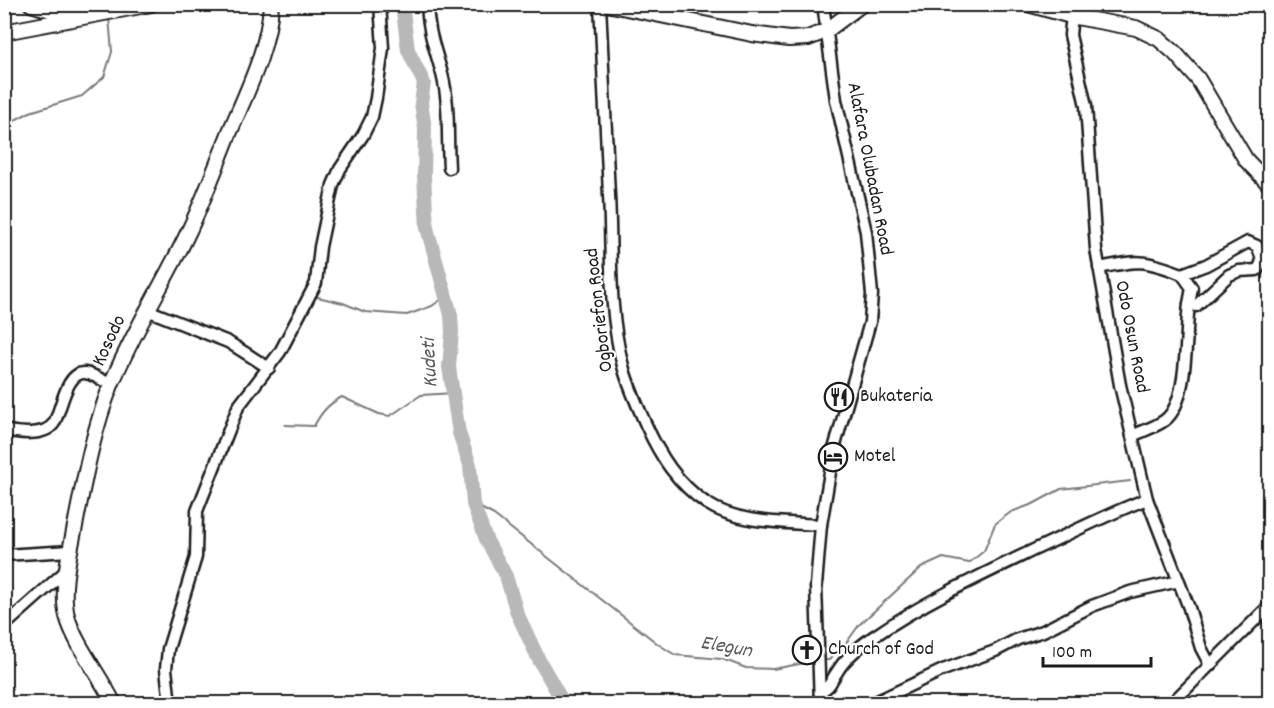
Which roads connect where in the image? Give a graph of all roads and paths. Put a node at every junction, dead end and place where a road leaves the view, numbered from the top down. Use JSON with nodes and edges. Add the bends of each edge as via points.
{"nodes":[{"id":1,"x":31,"y":4,"type":"edge"},
{"id":2,"x":150,"y":4,"type":"edge"},
{"id":3,"x":271,"y":4,"type":"edge"},
{"id":4,"x":380,"y":4,"type":"edge"},
{"id":5,"x":427,"y":4,"type":"edge"},
{"id":6,"x":600,"y":4,"type":"edge"},
{"id":7,"x":607,"y":4,"type":"edge"},
{"id":8,"x":823,"y":4,"type":"edge"},
{"id":9,"x":862,"y":4,"type":"edge"},
{"id":10,"x":1029,"y":4,"type":"edge"},
{"id":11,"x":1072,"y":10,"type":"edge"},
{"id":12,"x":80,"y":18,"type":"junction"},
{"id":13,"x":4,"y":32,"type":"edge"},
{"id":14,"x":825,"y":32,"type":"junction"},
{"id":15,"x":449,"y":168,"type":"dead end"},
{"id":16,"x":1268,"y":182,"type":"edge"},
{"id":17,"x":1099,"y":268,"type":"junction"},
{"id":18,"x":1182,"y":274,"type":"junction"},
{"id":19,"x":1189,"y":304,"type":"junction"},
{"id":20,"x":147,"y":310,"type":"junction"},
{"id":21,"x":269,"y":368,"type":"junction"},
{"id":22,"x":111,"y":385,"type":"junction"},
{"id":23,"x":4,"y":430,"type":"edge"},
{"id":24,"x":1132,"y":436,"type":"junction"},
{"id":25,"x":1147,"y":499,"type":"junction"},
{"id":26,"x":821,"y":525,"type":"junction"},
{"id":27,"x":70,"y":551,"type":"junction"},
{"id":28,"x":4,"y":555,"type":"edge"},
{"id":29,"x":68,"y":569,"type":"junction"},
{"id":30,"x":1179,"y":581,"type":"junction"},
{"id":31,"x":1269,"y":605,"type":"edge"},
{"id":32,"x":4,"y":626,"type":"edge"},
{"id":33,"x":1210,"y":665,"type":"junction"},
{"id":34,"x":820,"y":692,"type":"junction"},
{"id":35,"x":114,"y":704,"type":"edge"},
{"id":36,"x":170,"y":704,"type":"edge"},
{"id":37,"x":820,"y":704,"type":"edge"},
{"id":38,"x":871,"y":704,"type":"edge"},
{"id":39,"x":1171,"y":704,"type":"edge"}],
"edges":[{"from":1,"to":12,"type":"main road"},
{"from":2,"to":12,"type":"main road"},
{"from":3,"to":20,"type":"main road","name":"Kosodo","via":[[261,52],[212,176],[186,238]]},
{"from":4,"to":21,"type":"street","via":[[382,48],[372,117],[333,185],[316,283]]},
{"from":5,"to":15,"type":"street","via":[[428,27],[446,98]]},
{"from":6,"to":26,"type":"street","name":"Ogboriefon Road","via":[[610,273],[628,386],[666,465],[707,504],[739,516]]},
{"from":7,"to":14,"type":"main road","via":[[777,38],[808,38]]},
{"from":8,"to":14,"type":"street","name":"Alafara Olubadan Road"},
{"from":9,"to":14,"type":"main road"},
{"from":10,"to":11,"type":"main road"},
{"from":11,"to":16,"type":"main road","via":[[1136,28],[1159,39],[1198,78],[1246,160]]},
{"from":11,"to":17,"type":"street","name":"Odo Osun Road","via":[[1071,48],[1086,106]]},
{"from":12,"to":13,"type":"main road"},
{"from":14,"to":26,"type":"street","name":"Alafara Olubadan Road","via":[[842,133],[866,232],[872,294],[870,322],[834,449]]},
{"from":17,"to":18,"type":"street","via":[[1144,261]]},
{"from":17,"to":24,"type":"street","name":"Odo Osun Road"},
{"from":18,"to":19,"type":"street","via":[[1192,288]]},
{"from":18,"to":19,"type":"street","via":[[1248,242],[1257,246],[1262,260],[1257,270],[1229,275],[1196,306]]},
{"from":19,"to":24,"type":"street","via":[[1179,397],[1167,420]]},
{"from":20,"to":21,"type":"street","via":[[228,342]]},
{"from":20,"to":22,"type":"main road","name":"Kosodo"},
{"from":21,"to":36,"type":"street","via":[[238,407],[197,511],[196,557],[168,649]]},
{"from":22,"to":23,"type":"street","via":[[85,373],[78,375],[47,429],[19,433]]},
{"from":22,"to":27,"type":"main road","name":"Kosodo","via":[[92,446]]},
{"from":24,"to":25,"type":"street","name":"Odo Osun Road"},
{"from":25,"to":30,"type":"street","name":"Odo Osun Road"},
{"from":25,"to":34,"type":"street","via":[[975,577],[902,618],[858,648]]},
{"from":26,"to":34,"type":"street","name":"Alafara Olubadan Road","via":[[816,586]]},
{"from":27,"to":28,"type":"street"},
{"from":27,"to":29,"type":"main road","name":"Kosodo"},
{"from":29,"to":32,"type":"street"},
{"from":29,"to":35,"type":"main road","name":"Kosodo","via":[[65,596],[71,630]]},
{"from":30,"to":33,"type":"street","name":"Odo Osun Road"},
{"from":30,"to":38,"type":"street","via":[[1092,606]]},
{"from":31,"to":33,"type":"street"},
{"from":33,"to":39,"type":"street"},
{"from":34,"to":37,"type":"street","name":"Alafara Olubadan Road"}]}
